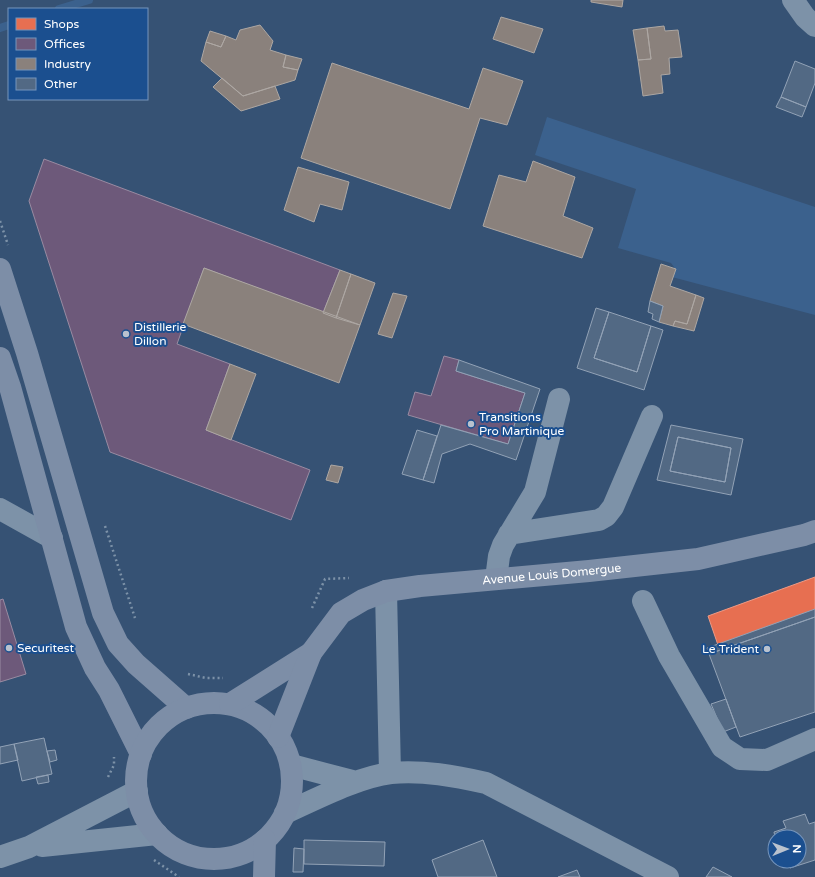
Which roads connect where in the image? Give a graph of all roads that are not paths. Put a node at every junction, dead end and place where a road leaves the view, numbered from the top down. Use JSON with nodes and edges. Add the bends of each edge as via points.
{"nodes":[{"id":1,"x":793,"y":0,"type":"edge"},
{"id":2,"x":815,"y":26,"type":"edge"},
{"id":3,"x":0,"y":269,"type":"edge"},
{"id":4,"x":0,"y":358,"type":"edge"},
{"id":5,"x":4,"y":385,"type":"edge"},
{"id":6,"x":559,"y":399,"type":"dead end"},
{"id":7,"x":652,"y":416,"type":"dead end"},
{"id":8,"x":0,"y":509,"type":"edge"},
{"id":9,"x":815,"y":531,"type":"edge"},
{"id":10,"x":509,"y":534,"type":"junction"},
{"id":11,"x":52,"y":538,"type":"junction"},
{"id":12,"x":496,"y":579,"type":"junction"},
{"id":13,"x":386,"y":591,"type":"junction"},
{"id":14,"x":643,"y":601,"type":"dead end"},
{"id":15,"x":311,"y":653,"type":"junction"},
{"id":16,"x":230,"y":704,"type":"junction"},
{"id":17,"x":186,"y":708,"type":"junction"},
{"id":18,"x":278,"y":737,"type":"junction"},
{"id":19,"x":815,"y":739,"type":"edge"},
{"id":20,"x":141,"y":754,"type":"junction"},
{"id":21,"x":291,"y":765,"type":"junction"},
{"id":22,"x":390,"y":773,"type":"junction"},
{"id":23,"x":356,"y":782,"type":"junction"},
{"id":24,"x":137,"y":790,"type":"junction"},
{"id":25,"x":285,"y":812,"type":"junction"},
{"id":26,"x":157,"y":834,"type":"junction"},
{"id":27,"x":265,"y":840,"type":"junction"},
{"id":28,"x":29,"y":847,"type":"junction"},
{"id":29,"x":0,"y":858,"type":"edge"},
{"id":30,"x":210,"y":868,"type":"edge"},
{"id":31,"x":654,"y":874,"type":"edge"},
{"id":32,"x":264,"y":877,"type":"edge"}],
"edges":[{"from":1,"to":2,"type":"street"},
{"from":3,"to":17,"type":"main road","via":[[103,613],[118,644],[138,666]]},
{"from":4,"to":5,"type":"main road"},
{"from":5,"to":11,"type":"main road"},
{"from":6,"to":10,"type":"street","via":[[535,492]]},
{"from":7,"to":10,"type":"street","via":[[613,507],[606,516],[599,520]]},
{"from":8,"to":11,"type":"street"},
{"from":9,"to":12,"type":"main road","name":"Avenue Louis Domergue","via":[[698,559]]},
{"from":10,"to":12,"type":"street","via":[[499,556]]},
{"from":11,"to":20,"type":"main road","via":[[76,627]]},
{"from":12,"to":13,"type":"main road","name":"Avenue Louis Domergue"},
{"from":13,"to":15,"type":"main road","name":"Avenue Louis Domergue","via":[[363,600],[341,613]]},
{"from":13,"to":22,"type":"street"},
{"from":14,"to":19,"type":"street","via":[[669,656],[722,747],[740,759],[767,760]]},
{"from":15,"to":16,"type":"main road","name":"Avenue Louis Domergue"},
{"from":15,"to":18,"type":"main road","name":"Avenue Louis Domergue"},
{"from":16,"to":17,"type":"main road","via":[[208,702]]},
{"from":16,"to":18,"type":"main road","via":[[249,710],[265,722]]},
{"from":17,"to":20,"type":"main road","via":[[167,718],[151,734]]},
{"from":18,"to":21,"type":"main road"},
{"from":20,"to":24,"type":"main road"},
{"from":21,"to":23,"type":"street"},
{"from":21,"to":25,"type":"main road","via":[[292,789]]},
{"from":22,"to":23,"type":"street"},
{"from":22,"to":31,"type":"street","via":[[418,772],[486,783]]},
{"from":23,"to":25,"type":"street"},
{"from":24,"to":26,"type":"main road","via":[[143,814]]},
{"from":24,"to":28,"type":"street"},
{"from":25,"to":27,"type":"main road"},
{"from":26,"to":28,"type":"street"},
{"from":26,"to":30,"type":"main road","via":[[171,846]]},
{"from":27,"to":30,"type":"main road","via":[[247,852],[227,858]]},
{"from":27,"to":32,"type":"main road"},
{"from":28,"to":29,"type":"street"}]}
